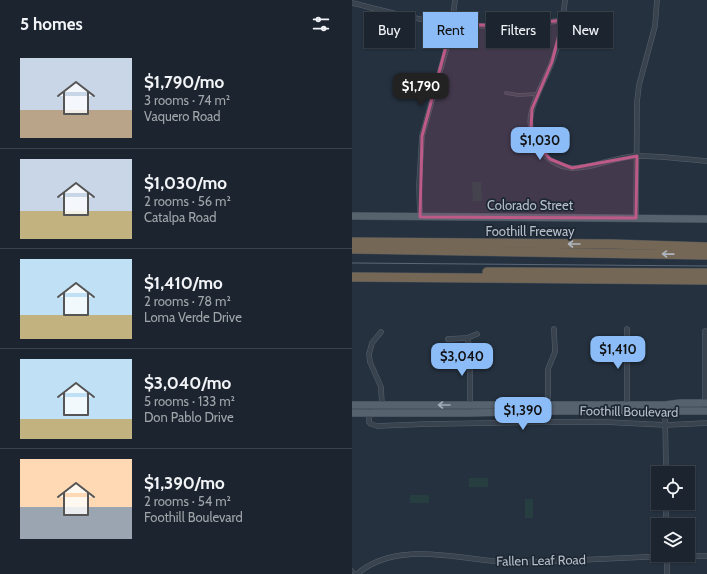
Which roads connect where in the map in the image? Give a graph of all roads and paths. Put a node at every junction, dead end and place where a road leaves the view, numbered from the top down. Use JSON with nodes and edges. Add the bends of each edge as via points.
{"nodes":[{"id":1,"x":455,"y":0,"type":"edge"},
{"id":2,"x":565,"y":0,"type":"edge"},
{"id":3,"x":657,"y":0,"type":"edge"},
{"id":4,"x":352,"y":3,"type":"edge"},
{"id":5,"x":454,"y":12,"type":"edge"},
{"id":6,"x":564,"y":12,"type":"edge"},
{"id":7,"x":423,"y":19,"type":"edge"},
{"id":8,"x":558,"y":21,"type":"edge"},
{"id":9,"x":478,"y":26,"type":"edge"},
{"id":10,"x":558,"y":44,"type":"edge"},
{"id":11,"x":446,"y":48,"type":"edge"},
{"id":12,"x":506,"y":93,"type":"dead end"},
{"id":13,"x":538,"y":94,"type":"junction"},
{"id":14,"x":637,"y":156,"type":"junction"},
{"id":15,"x":707,"y":161,"type":"edge"},
{"id":16,"x":352,"y":216,"type":"edge"},
{"id":17,"x":420,"y":216,"type":"junction"},
{"id":18,"x":636,"y":218,"type":"junction"},
{"id":19,"x":707,"y":219,"type":"edge"},
{"id":20,"x":352,"y":242,"type":"edge"},
{"id":21,"x":707,"y":243,"type":"edge"},
{"id":22,"x":613,"y":244,"type":"junction"},
{"id":23,"x":707,"y":247,"type":"edge"},
{"id":24,"x":352,"y":249,"type":"edge"},
{"id":25,"x":707,"y":255,"type":"edge"},
{"id":26,"x":352,"y":270,"type":"edge"},
{"id":27,"x":707,"y":274,"type":"edge"},
{"id":28,"x":352,"y":277,"type":"edge"},
{"id":29,"x":707,"y":280,"type":"edge"},
{"id":30,"x":554,"y":329,"type":"dead end"},
{"id":31,"x":626,"y":329,"type":"dead end"},
{"id":32,"x":705,"y":331,"type":"dead end"},
{"id":33,"x":381,"y":332,"type":"dead end"},
{"id":34,"x":477,"y":334,"type":"dead end"},
{"id":35,"x":467,"y":338,"type":"junction"},
{"id":36,"x":448,"y":339,"type":"dead end"},
{"id":37,"x":706,"y":403,"type":"edge"},
{"id":38,"x":352,"y":405,"type":"edge"},
{"id":39,"x":470,"y":405,"type":"junction"},
{"id":40,"x":548,"y":408,"type":"junction"},
{"id":41,"x":627,"y":408,"type":"junction"},
{"id":42,"x":666,"y":408,"type":"junction"},
{"id":43,"x":369,"y":409,"type":"junction"},
{"id":44,"x":382,"y":409,"type":"junction"},
{"id":45,"x":706,"y":411,"type":"edge"},
{"id":46,"x":352,"y":413,"type":"edge"},
{"id":47,"x":470,"y":413,"type":"junction"},
{"id":48,"x":707,"y":423,"type":"edge"},
{"id":49,"x":666,"y":425,"type":"junction"},
{"id":50,"x":666,"y":466,"type":"edge"},
{"id":51,"x":651,"y":556,"type":"edge"},
{"id":52,"x":695,"y":556,"type":"edge"},
{"id":53,"x":707,"y":556,"type":"edge"},
{"id":54,"x":667,"y":562,"type":"edge"},
{"id":55,"x":352,"y":570,"type":"edge"},
{"id":56,"x":356,"y":574,"type":"edge"},
{"id":57,"x":667,"y":574,"type":"edge"}],
"edges":[{"from":1,"to":5,"type":"street"},
{"from":2,"to":6,"type":"street"},
{"from":3,"to":14,"type":"street","via":[[652,38],[640,85]]},
{"from":4,"to":7,"type":"street"},
{"from":8,"to":9,"type":"street","via":[[513,26]]},
{"from":10,"to":13,"type":"street"},
{"from":11,"to":17,"type":"street","via":[[422,136]]},
{"from":12,"to":13,"type":"lane"},
{"from":13,"to":14,"type":"street","via":[[530,119],[531,130],[534,141],[550,159],[560,165],[584,168]]},
{"from":14,"to":15,"type":"street"},
{"from":14,"to":18,"type":"street"},
{"from":16,"to":17,"type":"main road","name":"Colorado Street"},
{"from":17,"to":18,"type":"main road","name":"Colorado Street"},
{"from":18,"to":19,"type":"main road","name":"Colorado Street"},
{"from":22,"to":20,"type":"highway","name":"Foothill Freeway","one_way":true},
{"from":21,"to":22,"type":"highway"},
{"from":22,"to":23,"type":"highway","name":"Foothill Freeway"},
{"from":25,"to":24,"type":"highway","one_way":true},
{"from":26,"to":27,"type":"highway"},
{"from":28,"to":29,"type":"highway"},
{"from":30,"to":40,"type":"street","via":[[555,352],[548,369]]},
{"from":31,"to":41,"type":"street"},
{"from":32,"to":37,"type":"street"},
{"from":33,"to":44,"type":"street","via":[[372,343],[369,354],[381,387]]},
{"from":34,"to":35,"type":"street"},
{"from":35,"to":36,"type":"street"},
{"from":35,"to":39,"type":"street","via":[[470,348]]},
{"from":37,"to":42,"type":"main road","name":"Foothill Boulevard"},
{"from":37,"to":45,"type":"street"},
{"from":38,"to":43,"type":"main road","name":"Foothill Boulevard"},
{"from":39,"to":40,"type":"main road","name":"Foothill Boulevard"},
{"from":39,"to":44,"type":"main road","name":"Foothill Boulevard","one_way":true},
{"from":39,"to":47,"type":"street"},
{"from":40,"to":41,"type":"main road","name":"Foothill Boulevard"},
{"from":40,"to":47,"type":"main road","name":"Foothill Boulevard"},
{"from":41,"to":42,"type":"main road","name":"Foothill Boulevard"},
{"from":42,"to":45,"type":"main road","name":"Foothill Boulevard"},
{"from":42,"to":49,"type":"street"},
{"from":43,"to":44,"type":"main road","name":"Foothill Boulevard"},
{"from":43,"to":46,"type":"main road","name":"Foothill Boulevard"},
{"from":43,"to":49,"type":"street","name":"Foothill Boulevard","via":[[369,422],[377,426],[583,422]]},
{"from":44,"to":47,"type":"main road","name":"Foothill Boulevard"},
{"from":48,"to":49,"type":"street","name":"Foothill Boulevard"},
{"from":49,"to":50,"type":"street"},
{"from":51,"to":56,"type":"street","name":"Fallen Leaf Road","via":[[514,563],[418,553],[401,554],[374,563]]},
{"from":52,"to":53,"type":"street","name":"Fallen Leaf Road"},
{"from":54,"to":57,"type":"street"},
{"from":55,"to":56,"type":"lane"}]}
